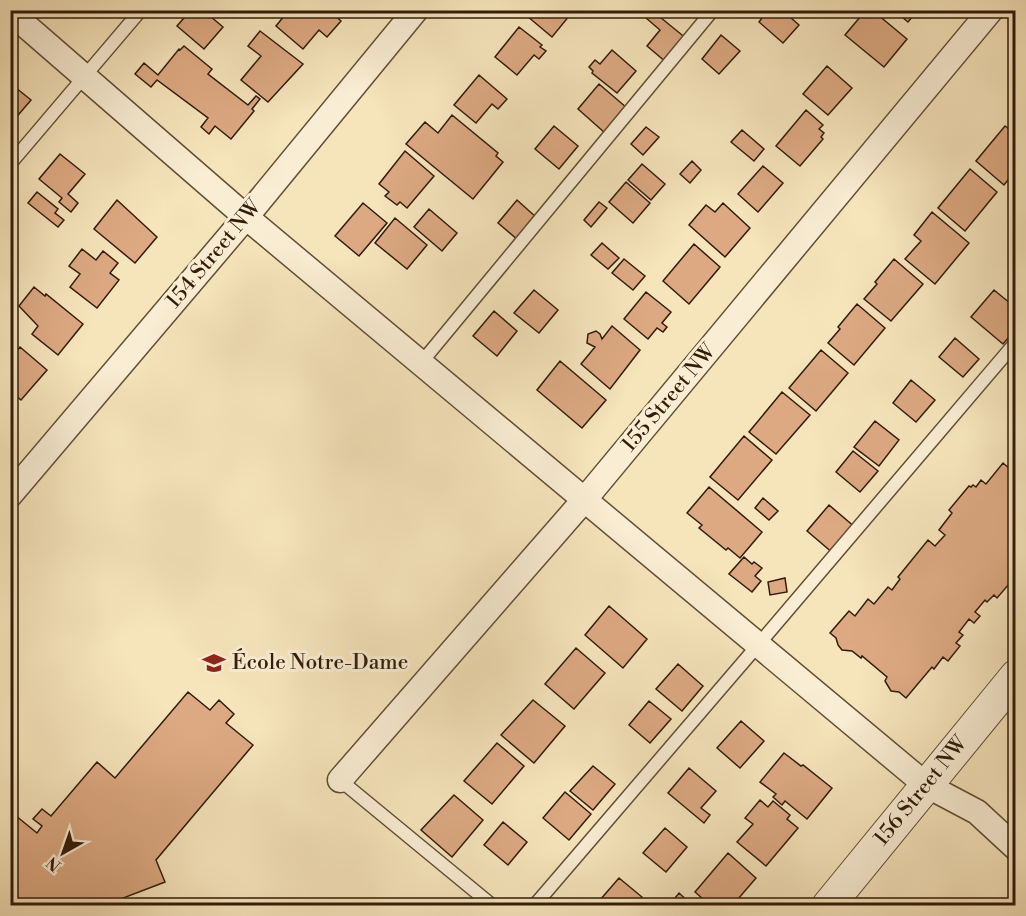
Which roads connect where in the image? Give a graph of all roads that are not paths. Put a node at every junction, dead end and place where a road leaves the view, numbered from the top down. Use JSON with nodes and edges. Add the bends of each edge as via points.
{"nodes":[{"id":1,"x":141,"y":10,"type":"edge"},
{"id":2,"x":416,"y":10,"type":"edge"},
{"id":3,"x":713,"y":10,"type":"edge"},
{"id":4,"x":991,"y":10,"type":"edge"},
{"id":5,"x":10,"y":12,"type":"edge"},
{"id":6,"x":84,"y":77,"type":"junction"},
{"id":7,"x":10,"y":164,"type":"edge"},
{"id":8,"x":246,"y":217,"type":"junction"},
{"id":9,"x":1016,"y":342,"type":"edge"},
{"id":10,"x":421,"y":363,"type":"junction"},
{"id":11,"x":10,"y":495,"type":"edge"},
{"id":12,"x":585,"y":499,"type":"junction"},
{"id":13,"x":758,"y":645,"type":"junction"},
{"id":14,"x":1016,"y":676,"type":"edge"},
{"id":15,"x":340,"y":780,"type":"joint"},
{"id":16,"x":926,"y":785,"type":"junction"},
{"id":17,"x":1016,"y":848,"type":"edge"},
{"id":18,"x":830,"y":905,"type":"edge"},
{"id":19,"x":493,"y":906,"type":"edge"},
{"id":20,"x":534,"y":906,"type":"edge"}],
"edges":[{"from":1,"to":6,"type":"lane"},
{"from":2,"to":8,"type":"street","name":"154 Street NW"},
{"from":3,"to":10,"type":"lane"},
{"from":4,"to":12,"type":"street","name":"155 Street NW"},
{"from":5,"to":6,"type":"street"},
{"from":6,"to":7,"type":"lane"},
{"from":6,"to":8,"type":"street"},
{"from":8,"to":10,"type":"street"},
{"from":8,"to":11,"type":"street","name":"154 Street NW"},
{"from":9,"to":13,"type":"lane"},
{"from":10,"to":12,"type":"street"},
{"from":12,"to":13,"type":"street"},
{"from":12,"to":15,"type":"street","name":"155 Street NW"},
{"from":13,"to":16,"type":"street"},
{"from":13,"to":20,"type":"lane"},
{"from":14,"to":16,"type":"street","name":"156 Street NW"},
{"from":15,"to":19,"type":"lane"},
{"from":16,"to":17,"type":"street","via":[[977,812]]},
{"from":16,"to":18,"type":"street","name":"156 Street NW"}]}
